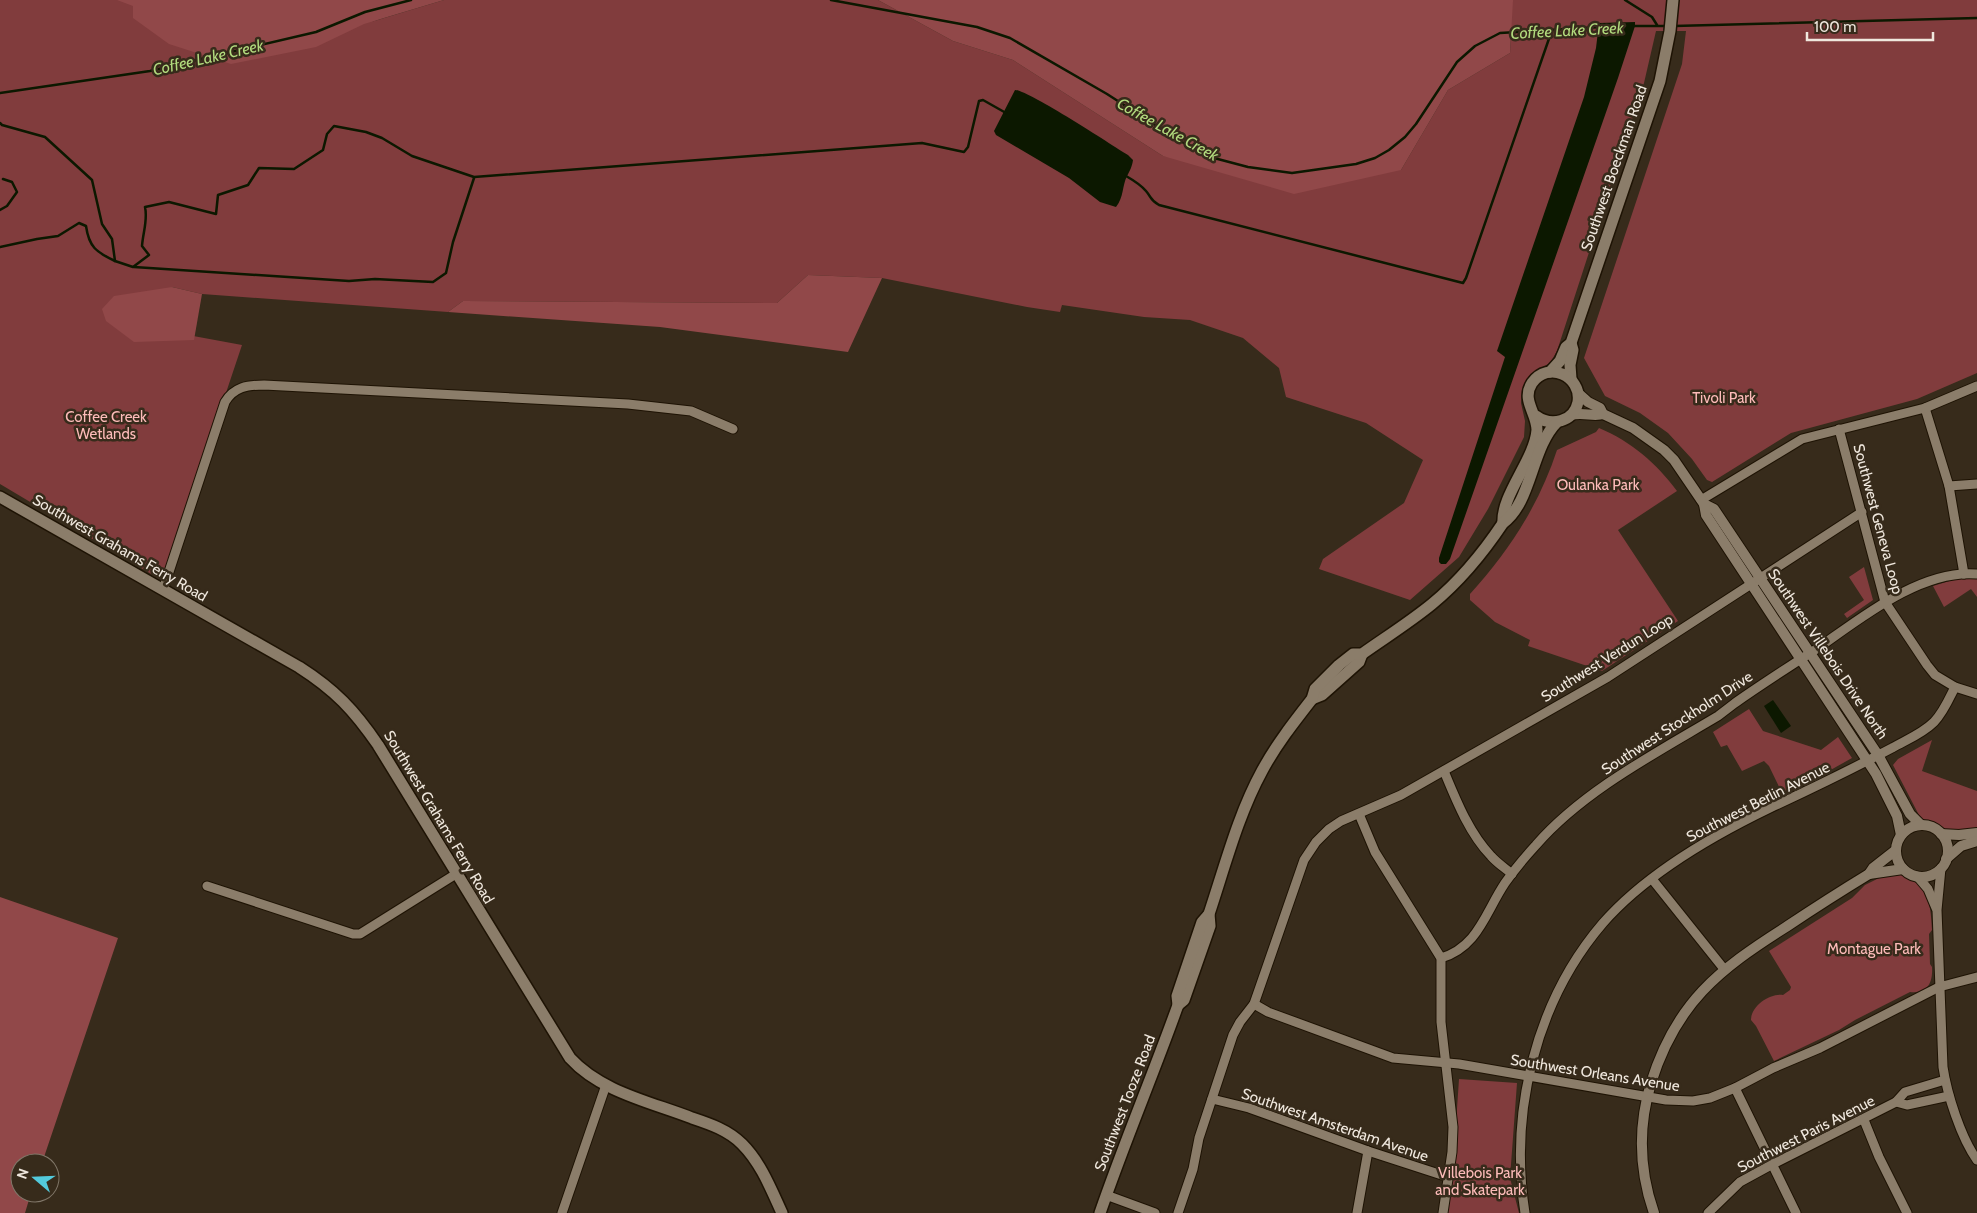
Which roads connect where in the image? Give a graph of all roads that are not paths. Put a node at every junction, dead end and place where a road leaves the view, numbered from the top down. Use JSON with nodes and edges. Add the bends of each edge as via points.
{"nodes":[{"id":1,"x":1674,"y":0,"type":"edge"},
{"id":2,"x":1571,"y":343,"type":"junction"},
{"id":3,"x":1550,"y":372,"type":"junction"},
{"id":4,"x":1571,"y":379,"type":"junction"},
{"id":5,"x":1977,"y":386,"type":"edge"},
{"id":6,"x":1578,"y":393,"type":"junction"},
{"id":7,"x":1925,"y":408,"type":"junction"},
{"id":8,"x":1603,"y":414,"type":"junction"},
{"id":9,"x":1571,"y":415,"type":"junction"},
{"id":10,"x":1536,"y":416,"type":"junction"},
{"id":11,"x":1557,"y":422,"type":"junction"},
{"id":12,"x":733,"y":429,"type":"dead end"},
{"id":13,"x":1839,"y":429,"type":"junction"},
{"id":14,"x":1977,"y":484,"type":"edge"},
{"id":15,"x":1949,"y":486,"type":"junction"},
{"id":16,"x":0,"y":497,"type":"edge"},
{"id":17,"x":1703,"y":502,"type":"junction"},
{"id":18,"x":1862,"y":512,"type":"junction"},
{"id":19,"x":1503,"y":523,"type":"junction"},
{"id":20,"x":1964,"y":574,"type":"junction"},
{"id":21,"x":1977,"y":574,"type":"edge"},
{"id":22,"x":1760,"y":577,"type":"junction"},
{"id":23,"x":1750,"y":584,"type":"junction"},
{"id":24,"x":164,"y":590,"type":"junction"},
{"id":25,"x":1445,"y":592,"type":"joint"},
{"id":26,"x":1885,"y":602,"type":"junction"},
{"id":27,"x":1810,"y":653,"type":"junction"},
{"id":28,"x":1800,"y":660,"type":"junction"},
{"id":29,"x":1955,"y":687,"type":"junction"},
{"id":30,"x":1977,"y":694,"type":"edge"},
{"id":31,"x":1878,"y":755,"type":"junction"},
{"id":32,"x":1867,"y":761,"type":"junction"},
{"id":33,"x":1444,"y":771,"type":"junction"},
{"id":34,"x":1359,"y":814,"type":"junction"},
{"id":35,"x":1921,"y":825,"type":"junction"},
{"id":36,"x":1977,"y":833,"type":"edge"},
{"id":37,"x":1941,"y":834,"type":"junction"},
{"id":38,"x":1901,"y":835,"type":"junction"},
{"id":39,"x":1977,"y":841,"type":"edge"},
{"id":40,"x":1896,"y":850,"type":"junction"},
{"id":41,"x":1944,"y":863,"type":"junction"},
{"id":42,"x":1903,"y":869,"type":"junction"},
{"id":43,"x":456,"y":874,"type":"junction"},
{"id":44,"x":1512,"y":874,"type":"junction"},
{"id":45,"x":1868,"y":874,"type":"junction"},
{"id":46,"x":1916,"y":876,"type":"junction"},
{"id":47,"x":1652,"y":879,"type":"junction"},
{"id":48,"x":207,"y":886,"type":"dead end"},
{"id":49,"x":1937,"y":910,"type":"junction"},
{"id":50,"x":1441,"y":958,"type":"junction"},
{"id":51,"x":1724,"y":969,"type":"junction"},
{"id":52,"x":1977,"y":977,"type":"edge"},
{"id":53,"x":1939,"y":988,"type":"junction"},
{"id":54,"x":1254,"y":1004,"type":"junction"},
{"id":55,"x":1447,"y":1063,"type":"junction"},
{"id":56,"x":1528,"y":1077,"type":"junction"},
{"id":57,"x":1945,"y":1080,"type":"junction"},
{"id":58,"x":606,"y":1086,"type":"junction"},
{"id":59,"x":1735,"y":1088,"type":"junction"},
{"id":60,"x":1647,"y":1096,"type":"junction"},
{"id":61,"x":1949,"y":1096,"type":"junction"},
{"id":62,"x":1212,"y":1100,"type":"junction"},
{"id":63,"x":1896,"y":1102,"type":"junction"},
{"id":64,"x":1864,"y":1120,"type":"junction"},
{"id":65,"x":1368,"y":1151,"type":"junction"},
{"id":66,"x":1977,"y":1160,"type":"edge"},
{"id":67,"x":1774,"y":1164,"type":"junction"},
{"id":68,"x":1448,"y":1177,"type":"junction"},
{"id":69,"x":1106,"y":1195,"type":"junction"},
{"id":70,"x":562,"y":1213,"type":"edge"},
{"id":71,"x":782,"y":1213,"type":"edge"},
{"id":72,"x":1100,"y":1213,"type":"edge"},
{"id":73,"x":1155,"y":1213,"type":"edge"},
{"id":74,"x":1178,"y":1213,"type":"edge"},
{"id":75,"x":1356,"y":1213,"type":"edge"},
{"id":76,"x":1443,"y":1213,"type":"edge"},
{"id":77,"x":1525,"y":1213,"type":"edge"},
{"id":78,"x":1654,"y":1213,"type":"edge"},
{"id":79,"x":1708,"y":1213,"type":"edge"},
{"id":80,"x":1796,"y":1213,"type":"edge"},
{"id":81,"x":1907,"y":1213,"type":"edge"}],
"edges":[{"from":1,"to":2,"type":"main road","name":"Southwest Boeckman Road","via":[[1666,52],[1653,102]]},
{"from":2,"to":3,"type":"main road","name":"Southwest Boeckman Road"},
{"from":2,"to":4,"type":"main road","name":"Southwest Boeckman Road"},
{"from":3,"to":4,"type":"main road","via":[[1562,373]]},
{"from":3,"to":10,"type":"main road","name":"Southwest Boeckman Road","via":[[1539,376],[1530,387],[1528,402]]},
{"from":4,"to":6,"type":"main road","name":"Southwest Boeckman Road"},
{"from":5,"to":7,"type":"street"},
{"from":6,"to":8,"type":"street","name":"Southwest Villebois Drive North","via":[[1600,408]]},
{"from":6,"to":9,"type":"main road","via":[[1577,407]]},
{"from":7,"to":13,"type":"street"},
{"from":7,"to":15,"type":"street"},
{"from":8,"to":9,"type":"street","name":"Southwest Villebois Drive North"},
{"from":8,"to":17,"type":"street","name":"Southwest Villebois Drive North","via":[[1633,428],[1664,450]]},
{"from":9,"to":11,"type":"main road","name":"Southwest Boeckman Road"},
{"from":10,"to":11,"type":"main road","via":[[1544,421]]},
{"from":10,"to":19,"type":"main road","name":"Southwest Boeckman Road","via":[[1536,434],[1502,513]]},
{"from":11,"to":19,"type":"main road","name":"Southwest Boeckman Road","via":[[1544,437],[1529,480],[1511,517]]},
{"from":12,"to":24,"type":"street","via":[[691,411],[628,404],[244,386],[225,402]]},
{"from":13,"to":17,"type":"street","via":[[1802,439],[1785,448]]},
{"from":13,"to":18,"type":"street","name":"Southwest Geneva Loop"},
{"from":14,"to":15,"type":"street"},
{"from":15,"to":20,"type":"street"},
{"from":16,"to":24,"type":"main road","name":"Southwest Grahams Ferry Road"},
{"from":17,"to":22,"type":"street","name":"Southwest Villebois Drive North","via":[[1714,509]]},
{"from":17,"to":23,"type":"street","name":"Southwest Villebois Drive North","via":[[1706,515]]},
{"from":18,"to":22,"type":"street","name":"Southwest Verdun Loop"},
{"from":18,"to":26,"type":"street","name":"Southwest Geneva Loop"},
{"from":19,"to":25,"type":"main road","name":"Southwest Boeckman Road"},
{"from":20,"to":21,"type":"street","name":"Southwest Stockholm Drive"},
{"from":20,"to":26,"type":"street","name":"Southwest Stockholm Drive","via":[[1900,592]]},
{"from":22,"to":23,"type":"street","name":"Southwest Verdun Loop"},
{"from":22,"to":27,"type":"street","name":"Southwest Villebois Drive North"},
{"from":23,"to":28,"type":"street","name":"Southwest Villebois Drive North"},
{"from":23,"to":33,"type":"street","name":"Southwest Verdun Loop","via":[[1608,677]]},
{"from":24,"to":43,"type":"main road","name":"Southwest Grahams Ferry Road","via":[[299,667],[342,699],[378,745]]},
{"from":25,"to":69,"type":"main road","name":"Southwest Tooze Road","via":[[1414,618],[1362,654],[1353,654],[1339,666],[1314,689],[1312,699],[1281,739],[1241,820],[1209,914],[1202,922],[1177,996],[1178,1005]]},
{"from":26,"to":27,"type":"street","name":"Southwest Stockholm Drive"},
{"from":26,"to":29,"type":"street","name":"Southwest Geneva Loop","via":[[1927,665],[1939,678]]},
{"from":27,"to":28,"type":"street","name":"Southwest Stockholm Drive"},
{"from":27,"to":31,"type":"street","name":"Southwest Villebois Drive North"},
{"from":28,"to":32,"type":"street","name":"Southwest Villebois Drive North"},
{"from":28,"to":44,"type":"street","name":"Southwest Stockholm Drive","via":[[1718,716],[1603,786],[1537,843]]},
{"from":29,"to":30,"type":"street","name":"Southwest Geneva Loop"},
{"from":29,"to":31,"type":"street","name":"Southwest Berlin Avenue","via":[[1933,724]]},
{"from":31,"to":32,"type":"street","name":"Southwest Berlin Avenue"},
{"from":31,"to":35,"type":"street","name":"Southwest Villebois Drive North","via":[[1910,814]]},
{"from":32,"to":38,"type":"street","name":"Southwest Villebois Drive North","via":[[1886,792]]},
{"from":32,"to":47,"type":"street","name":"Southwest Berlin Avenue","via":[[1687,854]]},
{"from":33,"to":34,"type":"street","name":"Southwest Verdun Loop"},
{"from":33,"to":44,"type":"street","via":[[1458,804],[1482,845]]},
{"from":34,"to":50,"type":"street","via":[[1379,858]]},
{"from":34,"to":54,"type":"street","name":"Southwest Verdun Loop","via":[[1329,829],[1304,860]]},
{"from":35,"to":37,"type":"street"},
{"from":35,"to":38,"type":"street"},
{"from":36,"to":37,"type":"street"},
{"from":37,"to":41,"type":"street","via":[[1948,850]]},
{"from":38,"to":40,"type":"street"},
{"from":39,"to":41,"type":"street","via":[[1961,846]]},
{"from":40,"to":42,"type":"street"},
{"from":40,"to":45,"type":"street"},
{"from":41,"to":46,"type":"street","via":[[1930,876]]},
{"from":41,"to":49,"type":"street"},
{"from":42,"to":45,"type":"street"},
{"from":42,"to":46,"type":"street"},
{"from":43,"to":48,"type":"street","via":[[360,934]]},
{"from":43,"to":58,"type":"main road","name":"Southwest Grahams Ferry Road","via":[[570,1058],[585,1073]]},
{"from":44,"to":50,"type":"street","name":"Southwest Stockholm Drive","via":[[1471,940],[1462,949]]},
{"from":45,"to":51,"type":"street"},
{"from":46,"to":49,"type":"street","via":[[1928,889]]},
{"from":47,"to":51,"type":"street"},
{"from":47,"to":56,"type":"street","name":"Southwest Berlin Avenue","via":[[1604,922],[1572,966],[1550,1012]]},
{"from":49,"to":53,"type":"street"},
{"from":50,"to":55,"type":"street","via":[[1441,1012]]},
{"from":51,"to":60,"type":"street","via":[[1702,990],[1677,1024],[1661,1054]]},
{"from":52,"to":53,"type":"street","name":"Southwest Orleans Avenue"},
{"from":53,"to":57,"type":"street"},
{"from":53,"to":59,"type":"street","name":"Southwest Orleans Avenue"},
{"from":54,"to":55,"type":"street","name":"Southwest Orleans Avenue","via":[[1393,1058]]},
{"from":54,"to":62,"type":"street","name":"Southwest Verdun Loop","via":[[1233,1035]]},
{"from":55,"to":56,"type":"street","name":"Southwest Orleans Avenue"},
{"from":55,"to":68,"type":"street","via":[[1453,1127]]},
{"from":56,"to":60,"type":"street","name":"Southwest Orleans Avenue"},
{"from":56,"to":77,"type":"street","name":"Southwest Berlin Avenue","via":[[1520,1139]]},
{"from":57,"to":61,"type":"street"},
{"from":57,"to":63,"type":"street","name":"Southwest Paris Avenue","via":[[1905,1092]]},
{"from":58,"to":70,"type":"street"},
{"from":58,"to":71,"type":"main road","name":"Southwest Grahams Ferry Road","via":[[732,1136],[757,1163]]},
{"from":59,"to":60,"type":"street","name":"Southwest Orleans Avenue","via":[[1693,1102]]},
{"from":59,"to":67,"type":"street"},
{"from":60,"to":78,"type":"street","via":[[1642,1164]]},
{"from":61,"to":63,"type":"street","name":"Southwest Paris Avenue","via":[[1907,1105]]},
{"from":61,"to":66,"type":"street","via":[[1970,1151]]},
{"from":62,"to":65,"type":"street","name":"Southwest Amsterdam Avenue","via":[[1249,1108]]},
{"from":62,"to":74,"type":"street","name":"Southwest Verdun Loop"},
{"from":63,"to":64,"type":"street","name":"Southwest Paris Avenue"},
{"from":64,"to":67,"type":"street","name":"Southwest Paris Avenue"},
{"from":64,"to":81,"type":"street"},
{"from":65,"to":68,"type":"street","name":"Southwest Amsterdam Avenue"},
{"from":65,"to":75,"type":"street"},
{"from":67,"to":79,"type":"street","name":"Southwest Paris Avenue","via":[[1740,1182]]},
{"from":67,"to":80,"type":"street"},
{"from":68,"to":76,"type":"street"},
{"from":69,"to":72,"type":"main road","name":"Southwest Tooze Road"},
{"from":69,"to":73,"type":"street"}]}
